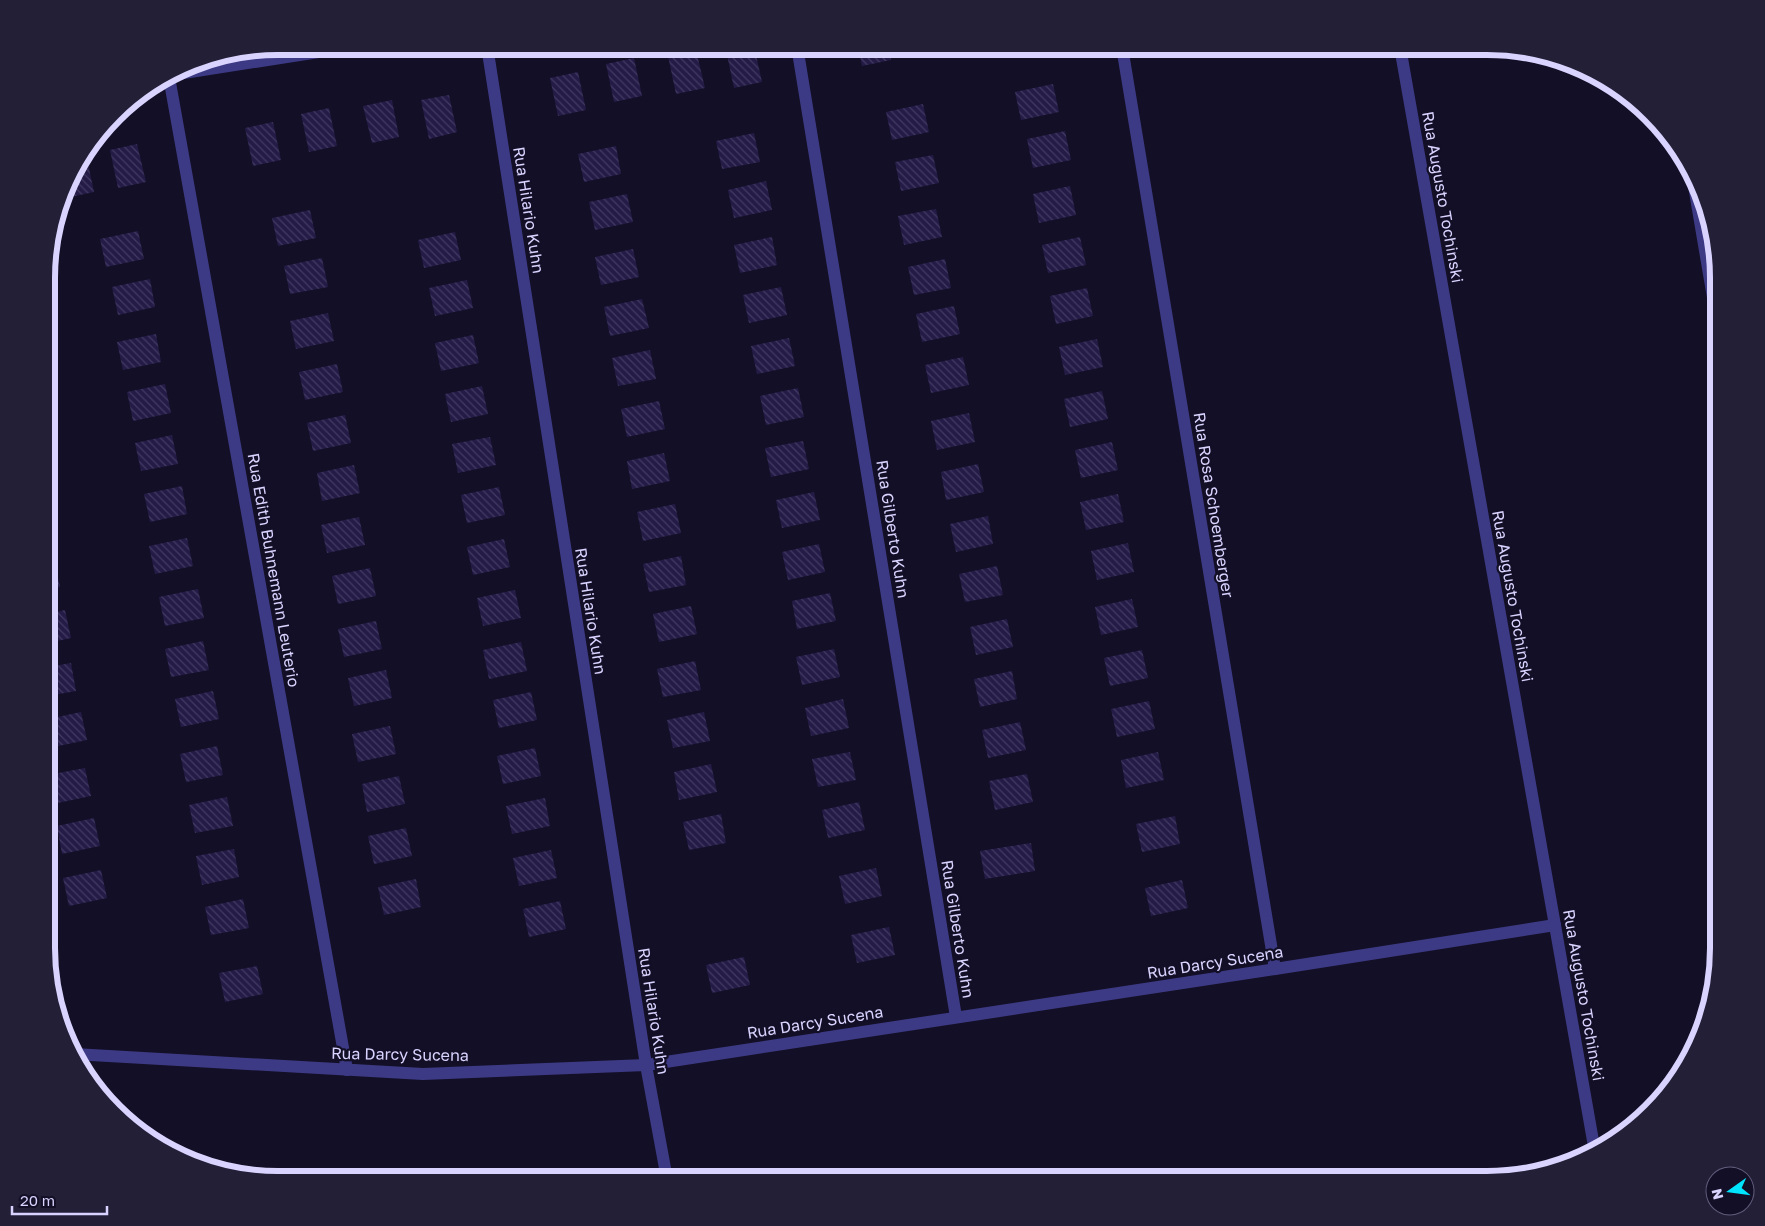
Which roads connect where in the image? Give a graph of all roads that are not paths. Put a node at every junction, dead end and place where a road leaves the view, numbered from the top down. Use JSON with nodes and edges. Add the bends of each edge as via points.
{"nodes":[{"id":1,"x":301,"y":55,"type":"edge"},
{"id":2,"x":488,"y":55,"type":"edge"},
{"id":3,"x":798,"y":55,"type":"edge"},
{"id":4,"x":1123,"y":55,"type":"edge"},
{"id":5,"x":1401,"y":55,"type":"edge"},
{"id":6,"x":192,"y":72,"type":"edge"},
{"id":7,"x":171,"y":83,"type":"edge"},
{"id":8,"x":1697,"y":203,"type":"edge"},
{"id":9,"x":1710,"y":280,"type":"edge"},
{"id":10,"x":1555,"y":925,"type":"junction"},
{"id":11,"x":1275,"y":969,"type":"junction"},
{"id":12,"x":956,"y":1017,"type":"junction"},
{"id":13,"x":82,"y":1054,"type":"edge"},
{"id":14,"x":646,"y":1064,"type":"junction"},
{"id":15,"x":347,"y":1070,"type":"junction"},
{"id":16,"x":1593,"y":1144,"type":"edge"},
{"id":17,"x":666,"y":1171,"type":"edge"}],
"edges":[{"from":1,"to":6,"type":"street"},
{"from":2,"to":14,"type":"street","name":"Rua Hilario Kuhn"},
{"from":3,"to":12,"type":"street","name":"Rua Gilberto Kuhn"},
{"from":4,"to":11,"type":"street","name":"Rua Rosa Schoemberger"},
{"from":5,"to":10,"type":"street","name":"Rua Augusto Tochinski"},
{"from":7,"to":15,"type":"street","name":"Rua Edith Buhnemann Leuterio"},
{"from":8,"to":9,"type":"street"},
{"from":10,"to":11,"type":"street","name":"Rua Darcy Sucena"},
{"from":10,"to":16,"type":"street","name":"Rua Augusto Tochinski"},
{"from":11,"to":12,"type":"street","name":"Rua Darcy Sucena"},
{"from":12,"to":14,"type":"street","name":"Rua Darcy Sucena"},
{"from":13,"to":15,"type":"street","name":"Rua Darcy Sucena"},
{"from":14,"to":15,"type":"street","name":"Rua Darcy Sucena","via":[[423,1074]]},
{"from":14,"to":17,"type":"street","name":"Rua Hilario Kuhn"}]}
